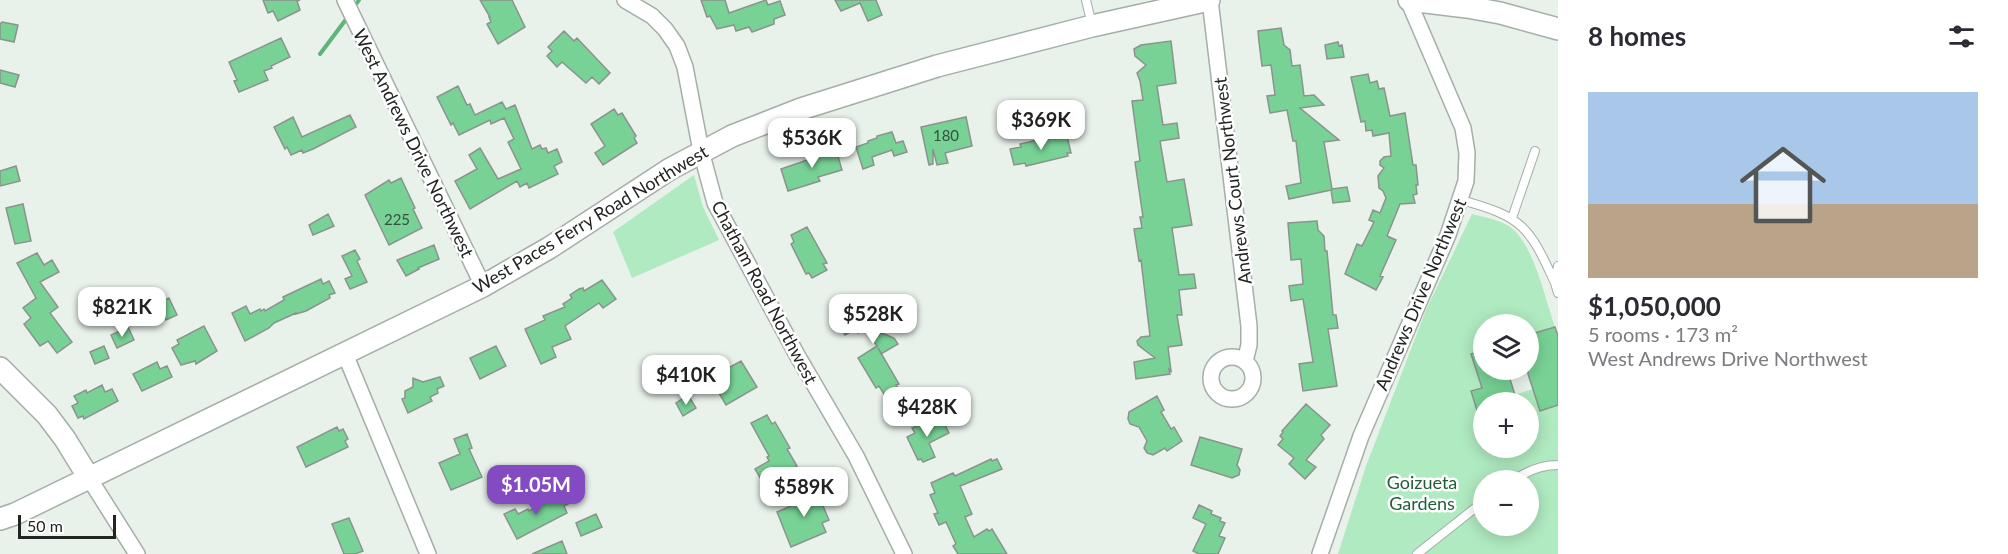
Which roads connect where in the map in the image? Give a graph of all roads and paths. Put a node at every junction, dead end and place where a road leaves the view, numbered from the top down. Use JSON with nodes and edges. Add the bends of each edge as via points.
{"nodes":[{"id":1,"x":345,"y":0,"type":"edge"},
{"id":2,"x":625,"y":0,"type":"edge"},
{"id":3,"x":1086,"y":0,"type":"edge"},
{"id":4,"x":1210,"y":0,"type":"edge"},
{"id":5,"x":1409,"y":0,"type":"edge"},
{"id":6,"x":1092,"y":26,"type":"junction"},
{"id":7,"x":1558,"y":29,"type":"edge"},
{"id":8,"x":701,"y":150,"type":"junction"},
{"id":9,"x":1535,"y":151,"type":"dead end"},
{"id":10,"x":1461,"y":200,"type":"junction"},
{"id":11,"x":1512,"y":218,"type":"junction"},
{"id":12,"x":1558,"y":266,"type":"edge"},
{"id":13,"x":1555,"y":283,"type":"junction"},
{"id":14,"x":483,"y":286,"type":"junction"},
{"id":15,"x":1558,"y":293,"type":"edge"},
{"id":16,"x":345,"y":354,"type":"junction"},
{"id":17,"x":1245,"y":361,"type":"dead end"},
{"id":18,"x":0,"y":368,"type":"edge"},
{"id":19,"x":1558,"y":465,"type":"edge"},
{"id":20,"x":1532,"y":470,"type":"edge"},
{"id":21,"x":89,"y":478,"type":"junction"},
{"id":22,"x":1473,"y":510,"type":"edge"},
{"id":23,"x":0,"y":519,"type":"edge"},
{"id":24,"x":137,"y":554,"type":"edge"},
{"id":25,"x":428,"y":554,"type":"edge"},
{"id":26,"x":904,"y":554,"type":"edge"},
{"id":27,"x":1320,"y":554,"type":"edge"},
{"id":28,"x":1417,"y":554,"type":"edge"}],
"edges":[{"from":1,"to":14,"type":"street","name":"West Andrews Drive Northwest"},
{"from":2,"to":8,"type":"street","name":"Chatham Road Northwest","via":[[652,16],[677,46],[685,67]]},
{"from":3,"to":6,"type":"lane"},
{"from":4,"to":6,"type":"main road","name":"West Paces Ferry Road Northwest"},
{"from":4,"to":17,"type":"street","name":"Andrews Court Northwest","via":[[1249,326]]},
{"from":5,"to":7,"type":"main road","via":[[1500,13]]},
{"from":5,"to":10,"type":"street","name":"Andrews Drive Northwest","via":[[1463,128],[1467,153]]},
{"from":6,"to":8,"type":"main road","name":"West Paces Ferry Road Northwest","via":[[855,91]]},
{"from":8,"to":14,"type":"main road","name":"West Paces Ferry Road Northwest"},
{"from":8,"to":26,"type":"street","name":"Chatham Road Northwest","via":[[714,203],[856,456]]},
{"from":9,"to":11,"type":"lane","via":[[1526,192]]},
{"from":10,"to":11,"type":"lane"},
{"from":10,"to":27,"type":"street","name":"Andrews Drive Northwest","via":[[1361,436]]},
{"from":11,"to":13,"type":"lane","via":[[1528,232]]},
{"from":12,"to":13,"type":"lane"},
{"from":13,"to":15,"type":"lane"},
{"from":14,"to":16,"type":"main road","name":"West Paces Ferry Road Northwest"},
{"from":16,"to":21,"type":"main road","name":"West Paces Ferry Road Northwest"},
{"from":16,"to":25,"type":"street"},
{"from":18,"to":21,"type":"main road","via":[[47,416]]},
{"from":19,"to":20,"type":"lane"},
{"from":21,"to":23,"type":"main road","name":"West Paces Ferry Road Northwest"},
{"from":21,"to":24,"type":"street"},
{"from":22,"to":28,"type":"lane"}]}
